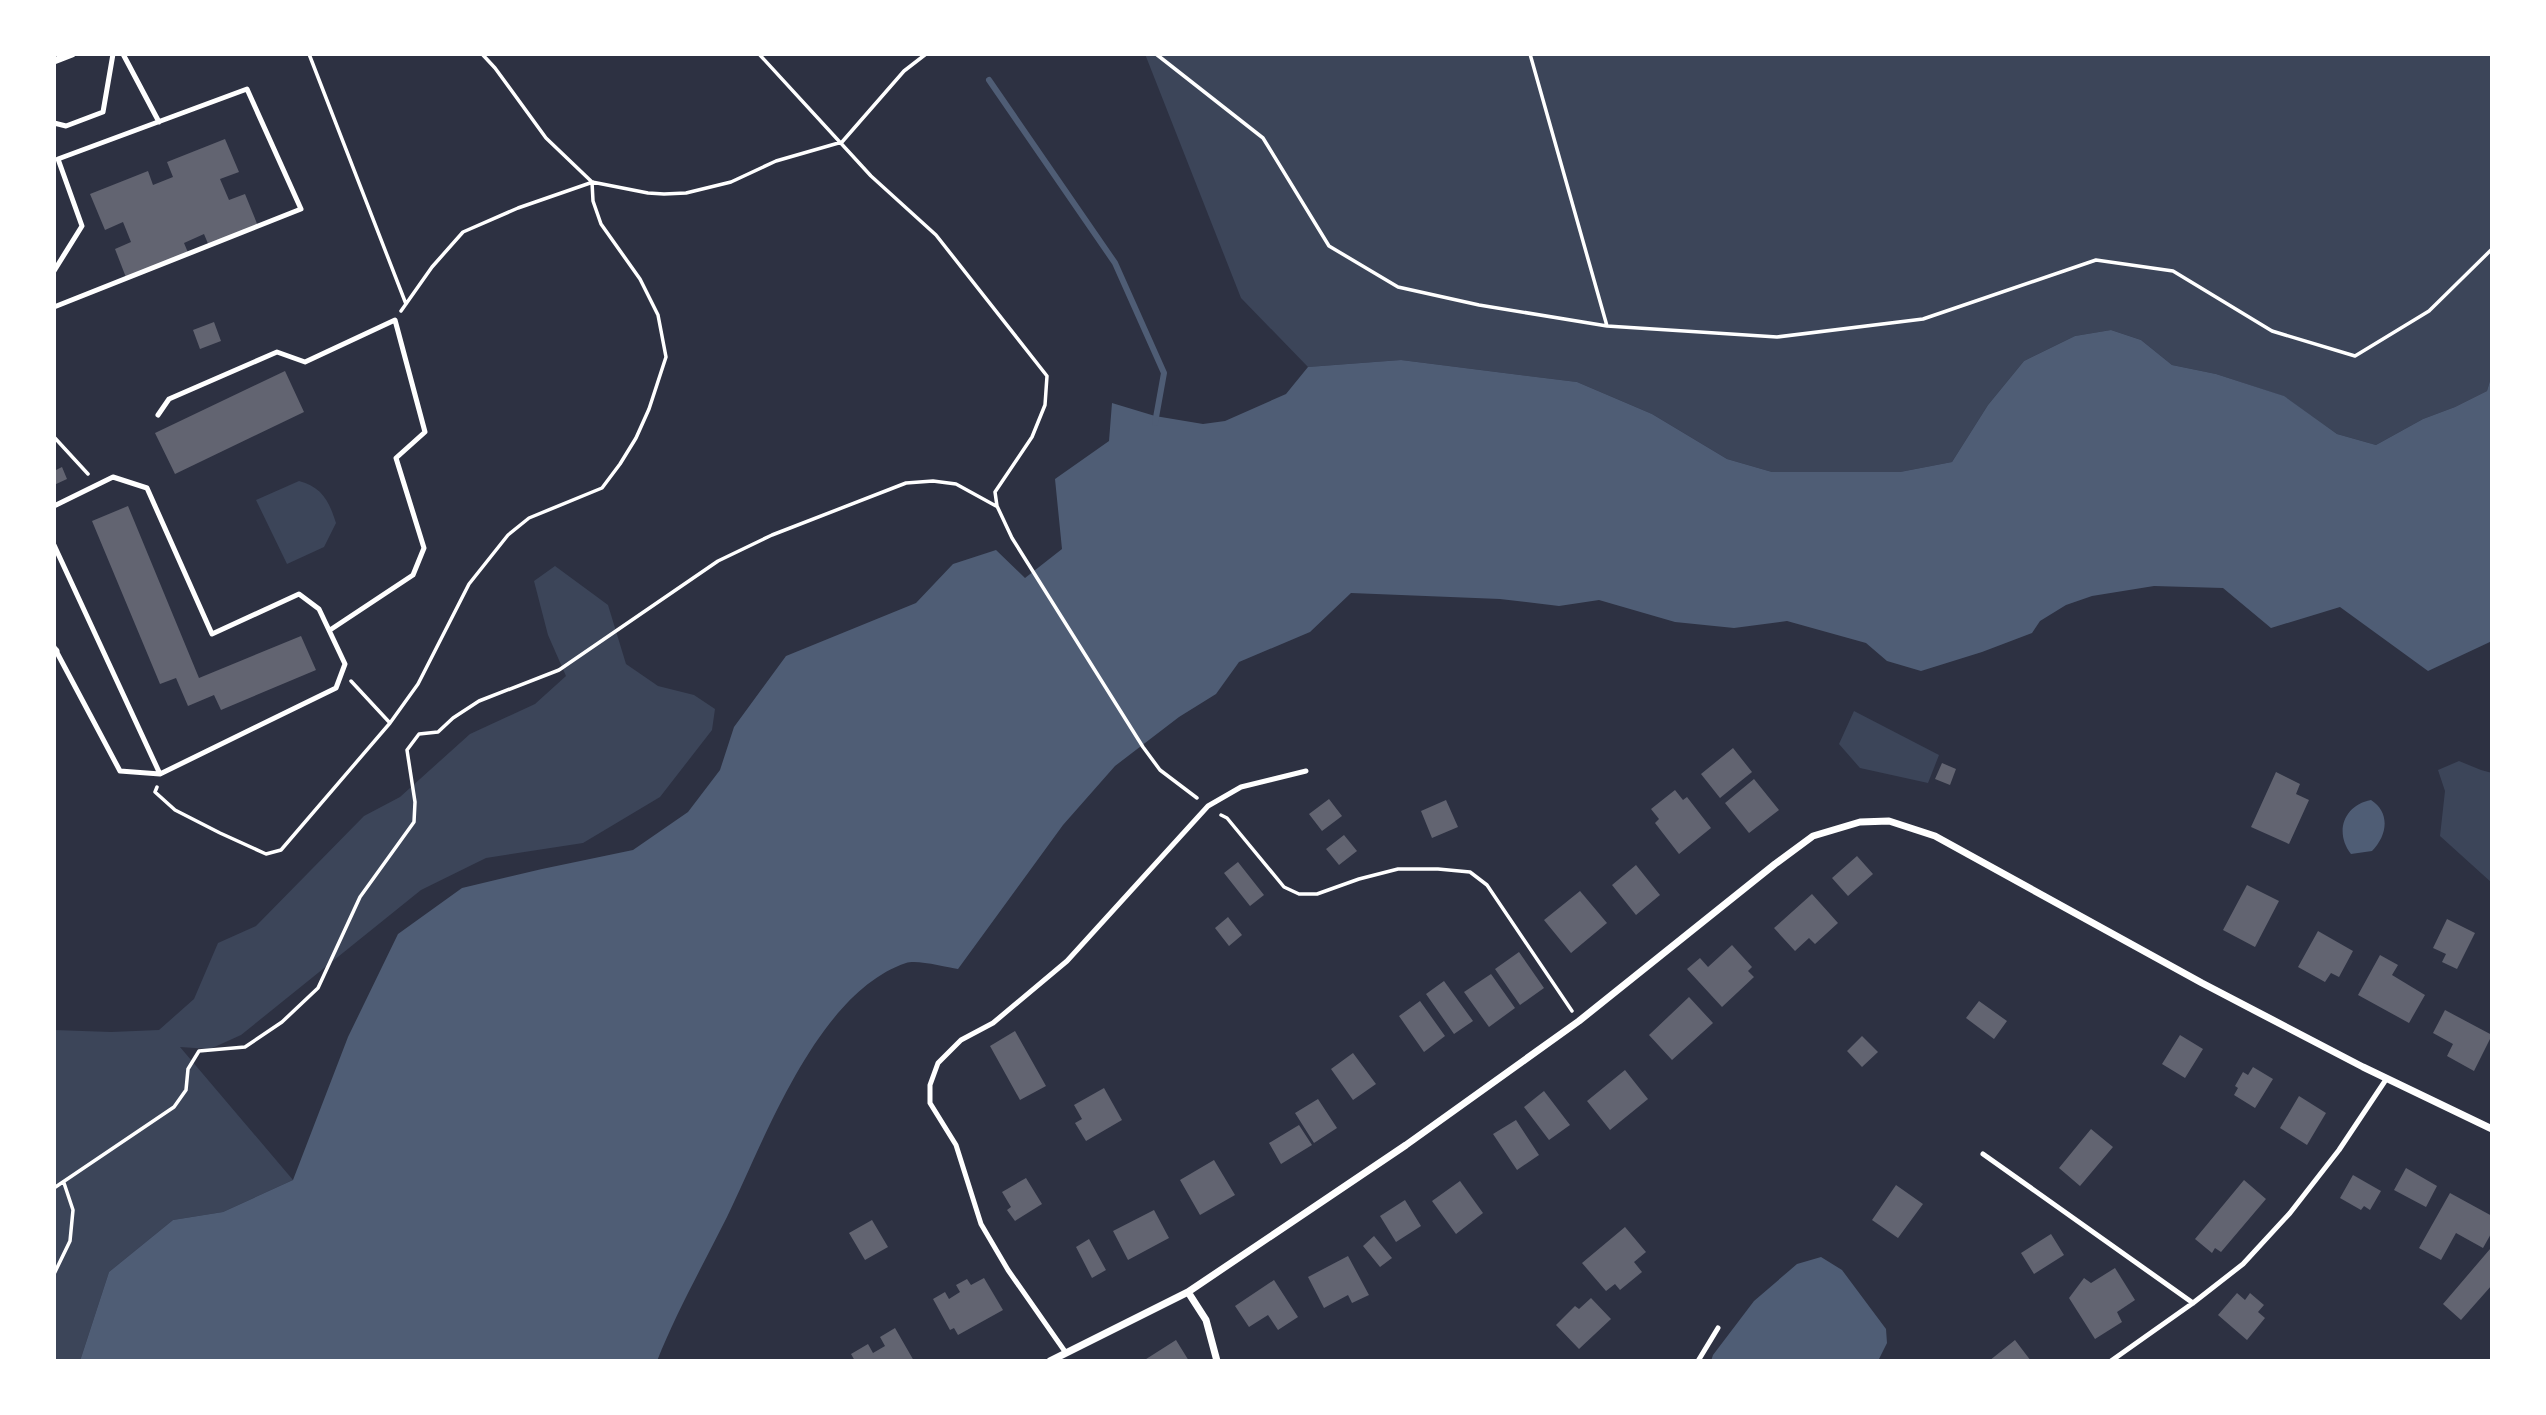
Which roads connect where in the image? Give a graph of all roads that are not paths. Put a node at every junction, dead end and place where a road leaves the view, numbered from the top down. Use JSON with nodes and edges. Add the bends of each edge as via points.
{"nodes":[{"id":1,"x":72,"y":54,"type":"edge"},
{"id":2,"x":113,"y":54,"type":"edge"},
{"id":3,"x":123,"y":54,"type":"edge"},
{"id":4,"x":54,"y":61,"type":"edge"},
{"id":5,"x":159,"y":122,"type":"junction"},
{"id":6,"x":54,"y":123,"type":"edge"},
{"id":7,"x":54,"y":271,"type":"edge"},
{"id":8,"x":54,"y":307,"type":"edge"},
{"id":9,"x":158,"y":415,"type":"dead end"},
{"id":10,"x":54,"y":506,"type":"edge"},
{"id":11,"x":54,"y":545,"type":"edge"},
{"id":12,"x":330,"y":630,"type":"junction"},
{"id":13,"x":55,"y":650,"type":"edge"},
{"id":14,"x":1306,"y":771,"type":"dead end"},
{"id":15,"x":160,"y":774,"type":"junction"},
{"id":16,"x":2387,"y":1079,"type":"junction"},
{"id":17,"x":2492,"y":1129,"type":"edge"},
{"id":18,"x":1983,"y":1154,"type":"dead end"},
{"id":19,"x":1188,"y":1292,"type":"junction"},
{"id":20,"x":2193,"y":1303,"type":"junction"},
{"id":21,"x":1718,"y":1328,"type":"dead end"},
{"id":22,"x":1066,"y":1353,"type":"junction"},
{"id":23,"x":1050,"y":1361,"type":"edge"},
{"id":24,"x":1217,"y":1361,"type":"edge"},
{"id":25,"x":1698,"y":1361,"type":"edge"},
{"id":26,"x":2111,"y":1361,"type":"edge"}],
"edges":[{"from":1,"to":4,"type":"street"},
{"from":2,"to":6,"type":"lane","via":[[103,112],[66,126]]},
{"from":3,"to":5,"type":"lane"},
{"from":5,"to":7,"type":"lane","via":[[58,159],[82,226]]},
{"from":5,"to":8,"type":"lane","via":[[247,89],[301,209]]},
{"from":9,"to":12,"type":"lane","via":[[169,399],[277,352],[304,362],[395,320],[425,432],[396,458],[424,548],[413,575]]},
{"from":10,"to":12,"type":"lane","via":[[113,477],[147,488],[212,634],[299,594],[319,609]]},
{"from":11,"to":15,"type":"lane"},
{"from":12,"to":15,"type":"lane","via":[[345,664],[336,688]]},
{"from":13,"to":15,"type":"lane","via":[[120,771]]},
{"from":14,"to":22,"type":"lane","via":[[1241,787],[1208,806],[1067,961],[993,1023],[961,1040],[938,1063],[930,1103],[956,1145],[981,1224]]},
{"from":16,"to":17,"type":"street"},
{"from":16,"to":19,"type":"street","via":[[1935,836],[1889,821],[1860,822],[1813,836],[1579,1021]]},
{"from":16,"to":20,"type":"lane","via":[[2290,1213],[2243,1264]]},
{"from":18,"to":20,"type":"lane"},
{"from":19,"to":22,"type":"street"},
{"from":19,"to":24,"type":"street","via":[[1206,1320]]},
{"from":20,"to":26,"type":"lane"},
{"from":21,"to":25,"type":"lane"},
{"from":22,"to":23,"type":"street"}]}
